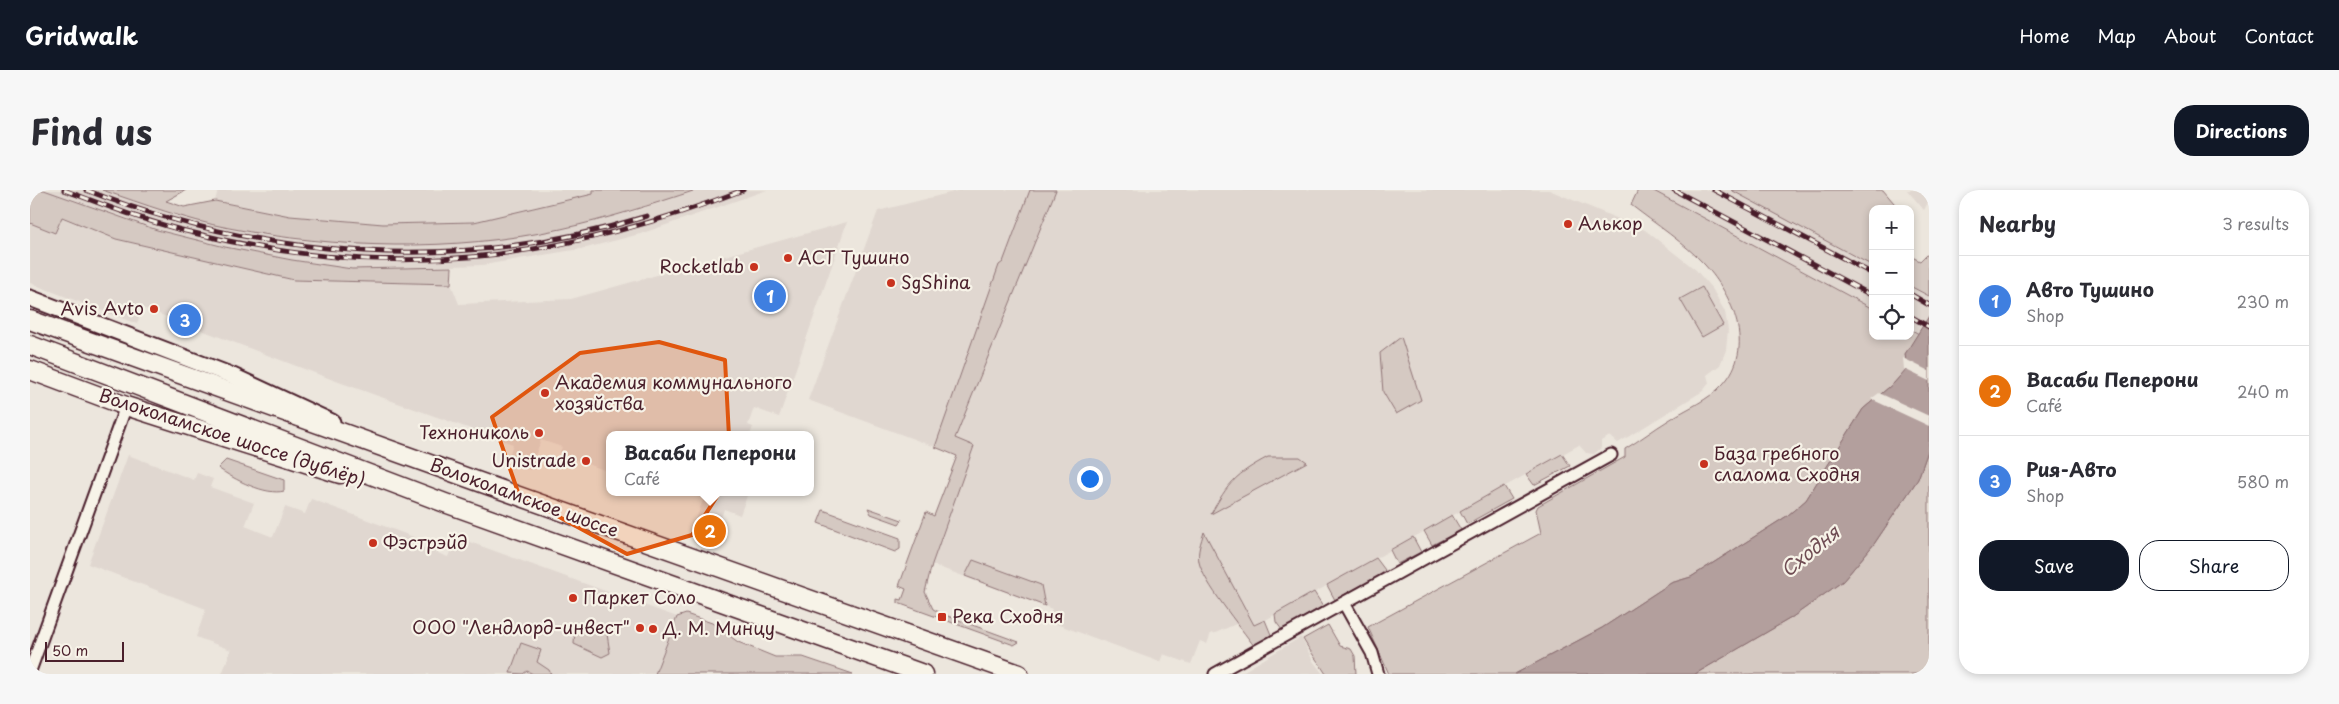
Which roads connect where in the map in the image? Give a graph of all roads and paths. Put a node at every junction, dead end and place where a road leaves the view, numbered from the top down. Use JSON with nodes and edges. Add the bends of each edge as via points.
{"nodes":[{"id":1,"x":30,"y":298,"type":"edge"},
{"id":2,"x":30,"y":320,"type":"edge"},
{"id":3,"x":30,"y":345,"type":"edge"},
{"id":4,"x":30,"y":370,"type":"edge"},
{"id":5,"x":126,"y":406,"type":"junction"},
{"id":6,"x":390,"y":450,"type":"junction"},
{"id":7,"x":1612,"y":455,"type":"dead end"},
{"id":8,"x":435,"y":500,"type":"junction"},
{"id":9,"x":1344,"y":603,"type":"junction"},
{"id":10,"x":1228,"y":666,"type":"junction"},
{"id":11,"x":30,"y":671,"type":"edge"},
{"id":12,"x":923,"y":674,"type":"edge"},
{"id":13,"x":1019,"y":674,"type":"edge"},
{"id":14,"x":1215,"y":674,"type":"edge"},
{"id":15,"x":1220,"y":674,"type":"edge"},
{"id":16,"x":1378,"y":674,"type":"edge"}],
"edges":[{"from":1,"to":6,"type":"main road","via":[[234,376]]},
{"from":2,"to":6,"type":"main road","name":"Волоколамское шоссе"},
{"from":3,"to":8,"type":"main road","name":"Волоколамское шоссе"},
{"from":4,"to":5,"type":"main road","name":"Волоколамское шоссе (дублёр)"},
{"from":5,"to":8,"type":"main road","name":"Волоколамское шоссе (дублёр)","via":[[306,465]]},
{"from":5,"to":11,"type":"street"},
{"from":6,"to":13,"type":"main road","name":"Волоколамское шоссе"},
{"from":7,"to":9,"type":"street"},
{"from":8,"to":12,"type":"main road","name":"Волоколамское шоссе"},
{"from":9,"to":10,"type":"street"},
{"from":9,"to":16,"type":"street","via":[[1372,653]]},
{"from":10,"to":14,"type":"street"},
{"from":10,"to":15,"type":"street"}]}
